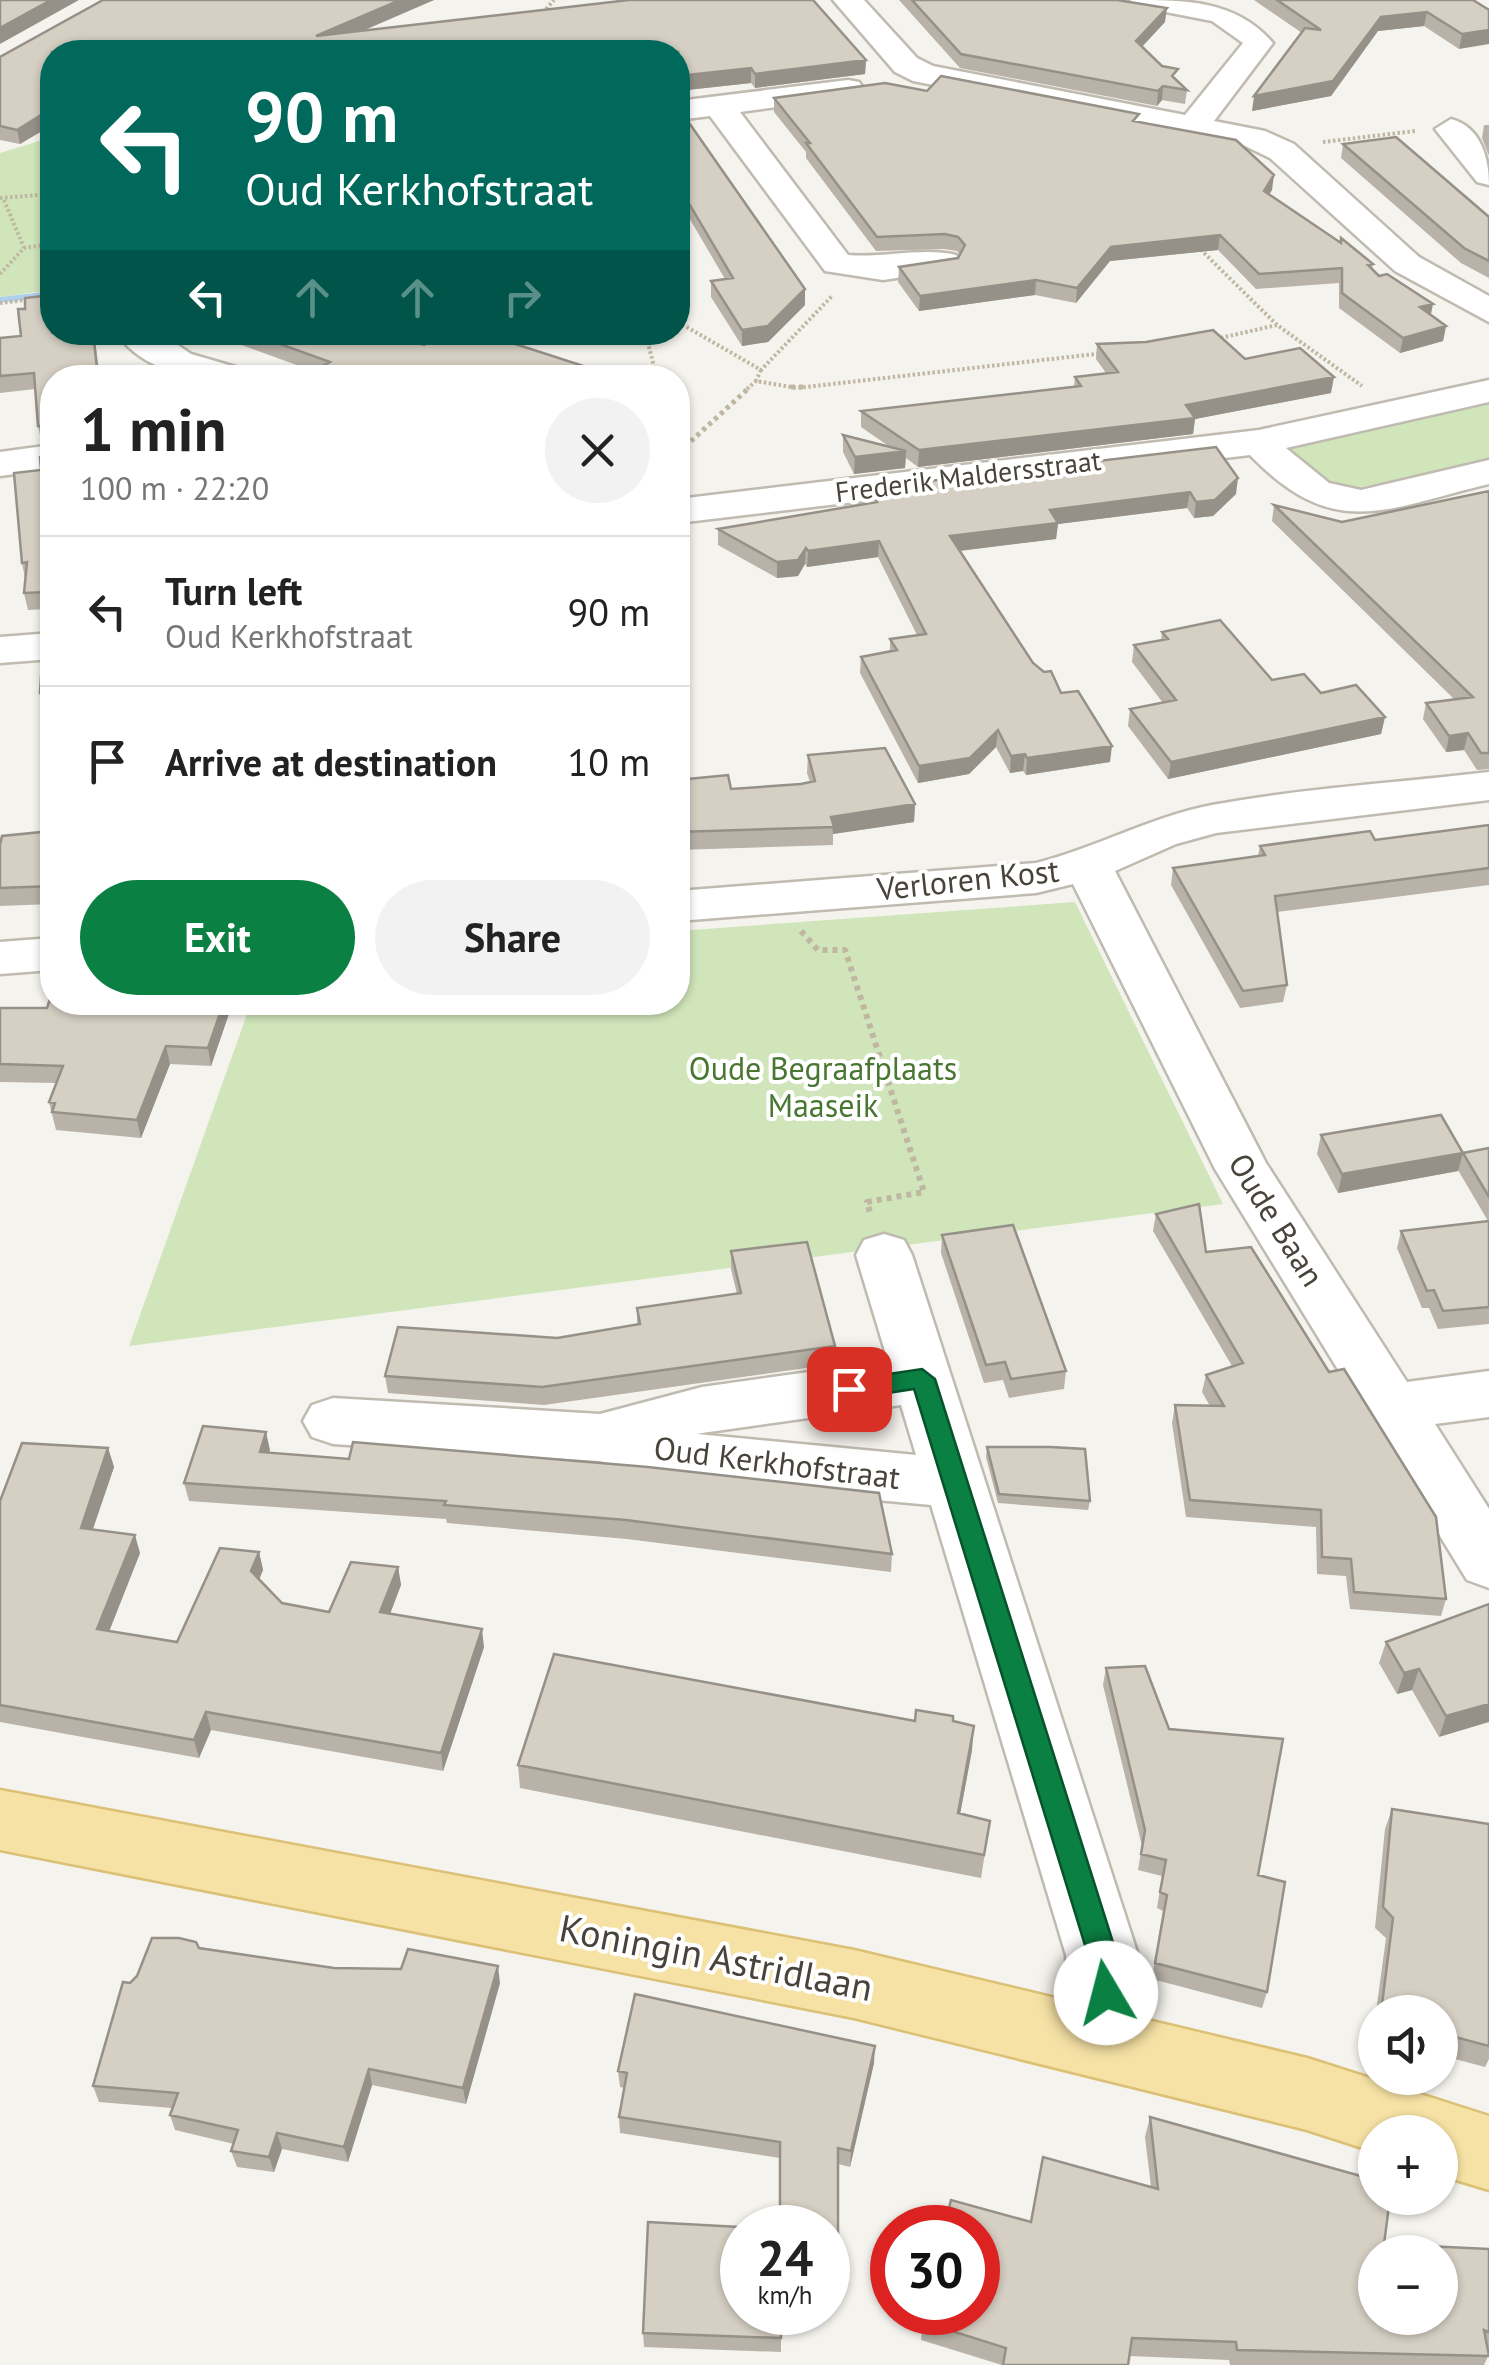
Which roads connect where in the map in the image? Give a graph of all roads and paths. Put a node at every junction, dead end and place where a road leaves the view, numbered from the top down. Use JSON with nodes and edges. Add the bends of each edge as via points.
{"nodes":[{"id":1,"x":554,"y":0,"type":"edge"},
{"id":2,"x":848,"y":0,"type":"edge"},
{"id":3,"x":1145,"y":0,"type":"edge"},
{"id":4,"x":1210,"y":7,"type":"edge"},
{"id":5,"x":552,"y":23,"type":"edge"},
{"id":6,"x":937,"y":78,"type":"junction"},
{"id":7,"x":718,"y":106,"type":"junction"},
{"id":8,"x":690,"y":110,"type":"edge"},
{"id":9,"x":1194,"y":125,"type":"junction"},
{"id":10,"x":1451,"y":129,"type":"joint"},
{"id":11,"x":1282,"y":151,"type":"junction"},
{"id":12,"x":1489,"y":175,"type":"edge"},
{"id":13,"x":40,"y":195,"type":"edge"},
{"id":14,"x":2,"y":199,"type":"edge"},
{"id":15,"x":1194,"y":243,"type":"edge"},
{"id":16,"x":40,"y":246,"type":"edge"},
{"id":17,"x":24,"y":248,"type":"junction"},
{"id":18,"x":944,"y":262,"type":"edge"},
{"id":19,"x":858,"y":268,"type":"junction"},
{"id":20,"x":0,"y":274,"type":"edge"},
{"id":21,"x":35,"y":299,"type":"edge"},
{"id":22,"x":0,"y":303,"type":"edge"},
{"id":23,"x":1489,"y":310,"type":"edge"},
{"id":24,"x":1277,"y":325,"type":"junction"},
{"id":25,"x":690,"y":329,"type":"edge"},
{"id":26,"x":1201,"y":342,"type":"edge"},
{"id":27,"x":153,"y":345,"type":"edge"},
{"id":28,"x":1117,"y":352,"type":"edge"},
{"id":29,"x":188,"y":365,"type":"edge"},
{"id":30,"x":761,"y":370,"type":"junction"},
{"id":31,"x":756,"y":381,"type":"junction"},
{"id":32,"x":1489,"y":391,"type":"edge"},
{"id":33,"x":1398,"y":412,"type":"junction"},
{"id":34,"x":690,"y":441,"type":"edge"},
{"id":35,"x":1259,"y":442,"type":"junction"},
{"id":36,"x":40,"y":459,"type":"edge"},
{"id":37,"x":0,"y":464,"type":"edge"},
{"id":38,"x":1489,"y":472,"type":"edge"},
{"id":39,"x":690,"y":510,"type":"edge"},
{"id":40,"x":40,"y":647,"type":"edge"},
{"id":41,"x":0,"y":650,"type":"edge"},
{"id":42,"x":1489,"y":786,"type":"edge"},
{"id":43,"x":1088,"y":865,"type":"junction"},
{"id":44,"x":789,"y":897,"type":"junction"},
{"id":45,"x":690,"y":905,"type":"edge"},
{"id":46,"x":40,"y":955,"type":"edge"},
{"id":47,"x":0,"y":958,"type":"edge"},
{"id":48,"x":884,"y":1254,"type":"joint"},
{"id":49,"x":922,"y":1379,"type":"junction"},
{"id":50,"x":1489,"y":1394,"type":"edge"},
{"id":51,"x":1394,"y":1407,"type":"junction"},
{"id":52,"x":332,"y":1421,"type":"dead end"},
{"id":53,"x":599,"y":1438,"type":"junction"},
{"id":54,"x":955,"y":1483,"type":"junction"},
{"id":55,"x":1489,"y":1562,"type":"edge"},
{"id":56,"x":0,"y":1820,"type":"edge"},
{"id":57,"x":1106,"y":2042,"type":"junction"},
{"id":58,"x":1372,"y":2115,"type":"edge"},
{"id":59,"x":1458,"y":2144,"type":"edge"},
{"id":60,"x":1489,"y":2154,"type":"edge"}],
"edges":[{"from":1,"to":5,"type":"path","via":[[547,8]]},
{"from":2,"to":6,"type":"street","via":[[906,65]]},
{"from":3,"to":4,"type":"street"},
{"from":4,"to":9,"type":"street","via":[[1258,43]]},
{"from":6,"to":7,"type":"street"},
{"from":6,"to":9,"type":"street"},
{"from":7,"to":8,"type":"street"},
{"from":7,"to":19,"type":"street","via":[[829,257]]},
{"from":9,"to":11,"type":"street"},
{"from":10,"to":11,"type":"path"},
{"from":10,"to":12,"type":"street"},
{"from":11,"to":23,"type":"street","via":[[1406,264]]},
{"from":13,"to":14,"type":"path"},
{"from":14,"to":17,"type":"path"},
{"from":15,"to":24,"type":"path"},
{"from":16,"to":17,"type":"path"},
{"from":17,"to":20,"type":"path"},
{"from":18,"to":19,"type":"street"},
{"from":19,"to":30,"type":"path"},
{"from":21,"to":22,"type":"path"},
{"from":24,"to":26,"type":"path"},
{"from":24,"to":33,"type":"path"},
{"from":25,"to":30,"type":"path"},
{"from":27,"to":29,"type":"street"},
{"from":28,"to":31,"type":"path","via":[[796,388]]},
{"from":30,"to":31,"type":"path"},
{"from":31,"to":34,"type":"path"},
{"from":32,"to":33,"type":"street","name":"Frederik Maldersstraat"},
{"from":33,"to":35,"type":"street","name":"Frederik Maldersstraat"},
{"from":35,"to":38,"type":"street","via":[[1306,489],[1340,502]]},
{"from":35,"to":39,"type":"street","name":"Frederik Maldersstraat"},
{"from":36,"to":37,"type":"street"},
{"from":40,"to":41,"type":"street"},
{"from":42,"to":43,"type":"street","name":"Verloren Kost","via":[[1213,819]]},
{"from":43,"to":44,"type":"street","name":"Verloren Kost","via":[[1036,878]]},
{"from":43,"to":51,"type":"street","name":"Oude Baan","via":[[1242,1168]]},
{"from":44,"to":45,"type":"street","name":"Verloren Kost"},
{"from":44,"to":48,"type":"path","via":[[808,946],[816,952],[845,950],[924,1192],[867,1202]]},
{"from":46,"to":47,"type":"street"},
{"from":48,"to":49,"type":"street","name":"Oud Kerkhofstraat"},
{"from":49,"to":53,"type":"street","name":"Oud Kerkhofstraat","via":[[702,1410]]},
{"from":49,"to":54,"type":"street","name":"Oud Kerkhofstraat"},
{"from":50,"to":51,"type":"street"},
{"from":51,"to":55,"type":"street","name":"Oude Baan"},
{"from":52,"to":53,"type":"street","name":"Oud Kerkhofstraat"},
{"from":53,"to":54,"type":"street","name":"Oud Kerkhofstraat","via":[[704,1460]]},
{"from":54,"to":57,"type":"street","name":"Oud Kerkhofstraat","via":[[1102,1955]]},
{"from":56,"to":57,"type":"main road","name":"Koningin Astridlaan","via":[[854,1984]]},
{"from":57,"to":58,"type":"main road","name":"Koningin Astridlaan"},
{"from":59,"to":60,"type":"main road"}]}
